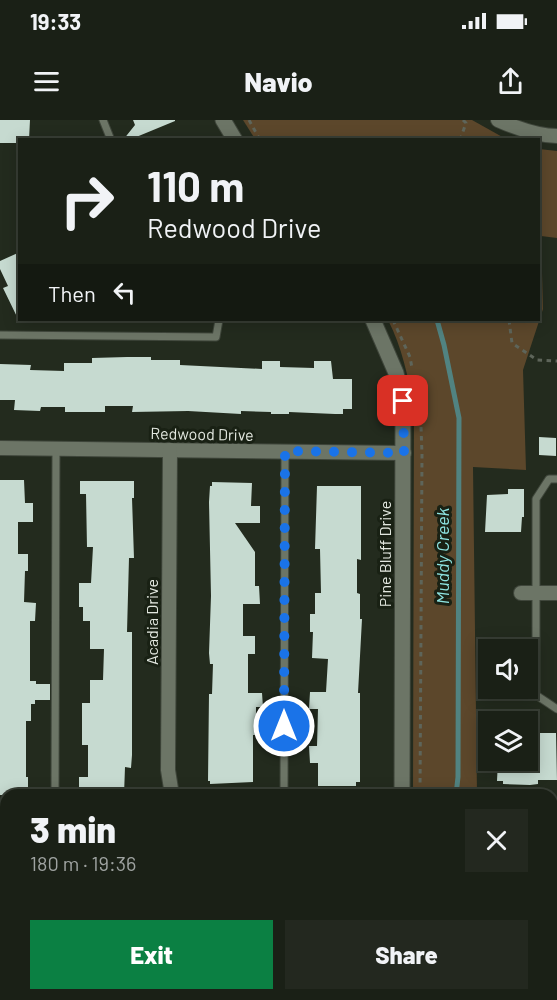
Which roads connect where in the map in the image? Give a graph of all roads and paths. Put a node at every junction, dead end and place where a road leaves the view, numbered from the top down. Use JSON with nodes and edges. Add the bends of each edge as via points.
{"nodes":[{"id":1,"x":103,"y":120,"type":"edge"},
{"id":2,"x":223,"y":120,"type":"edge"},
{"id":3,"x":249,"y":120,"type":"edge"},
{"id":4,"x":463,"y":120,"type":"edge"},
{"id":5,"x":498,"y":120,"type":"edge"},
{"id":6,"x":557,"y":136,"type":"edge"},
{"id":7,"x":110,"y":138,"type":"edge"},
{"id":8,"x":234,"y":138,"type":"edge"},
{"id":9,"x":259,"y":138,"type":"edge"},
{"id":10,"x":461,"y":138,"type":"edge"},
{"id":11,"x":219,"y":321,"type":"edge"},
{"id":12,"x":373,"y":321,"type":"edge"},
{"id":13,"x":509,"y":321,"type":"edge"},
{"id":14,"x":0,"y":335,"type":"edge"},
{"id":15,"x":557,"y":361,"type":"edge"},
{"id":16,"x":0,"y":448,"type":"edge"},
{"id":17,"x":56,"y":449,"type":"junction"},
{"id":18,"x":170,"y":450,"type":"junction"},
{"id":19,"x":285,"y":451,"type":"junction"},
{"id":20,"x":404,"y":453,"type":"junction"},
{"id":21,"x":557,"y":479,"type":"edge"},
{"id":22,"x":521,"y":593,"type":"dead end"},
{"id":23,"x":536,"y":593,"type":"junction"},
{"id":24,"x":557,"y":593,"type":"edge"},
{"id":25,"x":557,"y":709,"type":"edge"},
{"id":26,"x":55,"y":789,"type":"edge"},
{"id":27,"x":171,"y":789,"type":"edge"},
{"id":28,"x":284,"y":789,"type":"edge"},
{"id":29,"x":402,"y":789,"type":"edge"}],
"edges":[{"from":1,"to":7,"type":"lane"},
{"from":2,"to":8,"type":"street"},
{"from":3,"to":9,"type":"path"},
{"from":4,"to":10,"type":"path","via":[[466,123]]},
{"from":5,"to":6,"type":"street"},
{"from":11,"to":14,"type":"lane","via":[[216,337]]},
{"from":12,"to":20,"type":"street","name":"Pine Bluff Drive","via":[[396,373],[403,401]]},
{"from":13,"to":15,"type":"path","via":[[512,343],[537,360]]},
{"from":16,"to":17,"type":"street","name":"Redwood Drive"},
{"from":17,"to":18,"type":"street","name":"Redwood Drive"},
{"from":17,"to":26,"type":"lane"},
{"from":18,"to":19,"type":"street","name":"Redwood Drive"},
{"from":18,"to":27,"type":"street","name":"Acadia Drive"},
{"from":19,"to":20,"type":"street","name":"Redwood Drive"},
{"from":19,"to":28,"type":"lane"},
{"from":20,"to":29,"type":"street","name":"Pine Bluff Drive"},
{"from":21,"to":23,"type":"lane","via":[[549,478],[536,499]]},
{"from":22,"to":23,"type":"street"},
{"from":23,"to":24,"type":"street"},
{"from":23,"to":25,"type":"lane","via":[[536,695]]}]}
